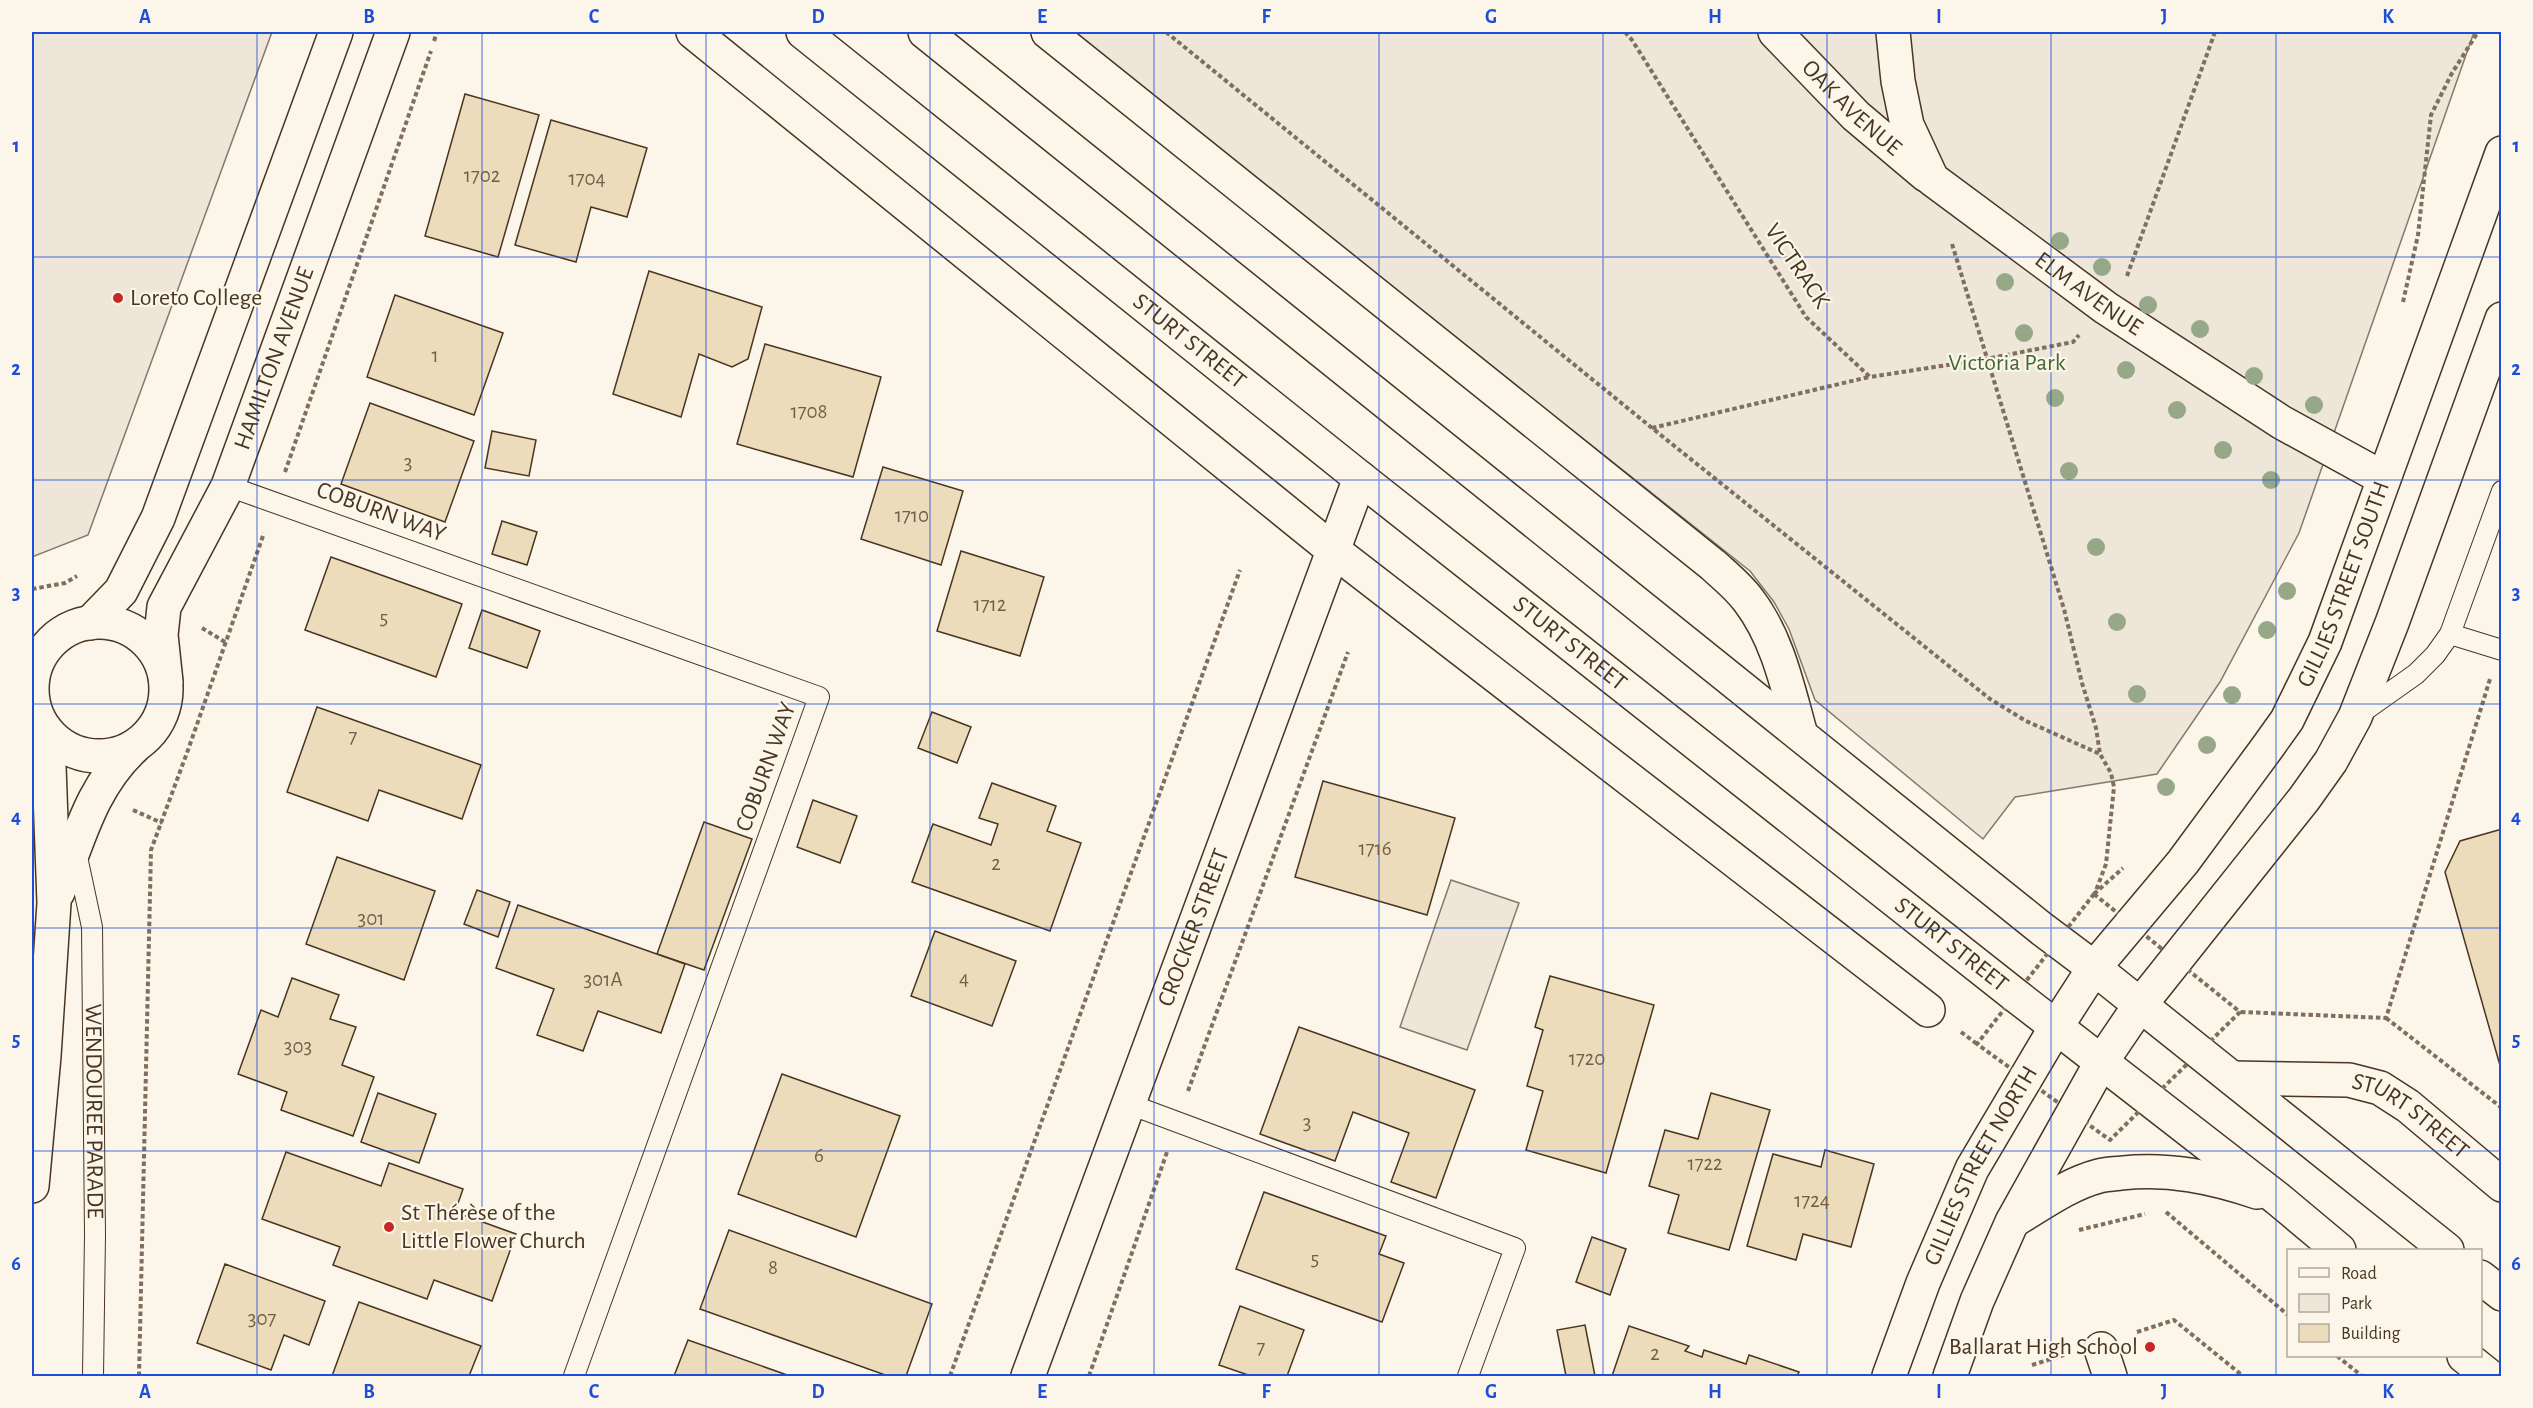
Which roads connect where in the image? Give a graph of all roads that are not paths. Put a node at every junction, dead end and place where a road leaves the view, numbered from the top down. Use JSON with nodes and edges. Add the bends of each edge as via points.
{"nodes":[{"id":1,"x":336,"y":32,"type":"edge"},
{"id":2,"x":393,"y":32,"type":"edge"},
{"id":3,"x":693,"y":32,"type":"edge"},
{"id":4,"x":803,"y":32,"type":"edge"},
{"id":5,"x":925,"y":32,"type":"edge"},
{"id":6,"x":1048,"y":32,"type":"edge"},
{"id":7,"x":1775,"y":32,"type":"edge"},
{"id":8,"x":1893,"y":32,"type":"edge"},
{"id":9,"x":2502,"y":153,"type":"edge"},
{"id":10,"x":1932,"y":179,"type":"junction"},
{"id":11,"x":2502,"y":319,"type":"edge"},
{"id":12,"x":1360,"y":478,"type":"junction"},
{"id":13,"x":2382,"y":478,"type":"junction"},
{"id":14,"x":228,"y":486,"type":"junction"},
{"id":15,"x":2502,"y":491,"type":"edge"},
{"id":16,"x":1333,"y":550,"type":"junction"},
{"id":17,"x":87,"y":623,"type":"junction"},
{"id":18,"x":32,"y":630,"type":"edge"},
{"id":19,"x":2450,"y":634,"type":"junction"},
{"id":20,"x":2500,"y":649,"type":"edge"},
{"id":21,"x":166,"y":682,"type":"junction"},
{"id":22,"x":2355,"y":717,"type":"junction"},
{"id":23,"x":38,"y":719,"type":"edge"},
{"id":24,"x":1801,"y":735,"type":"junction"},
{"id":25,"x":134,"y":747,"type":"junction"},
{"id":26,"x":75,"y":849,"type":"junction"},
{"id":27,"x":54,"y":903,"type":"junction"},
{"id":28,"x":2094,"y":968,"type":"junction"},
{"id":29,"x":2140,"y":1005,"type":"junction"},
{"id":30,"x":1928,"y":1010,"type":"dead end"},
{"id":31,"x":2056,"y":1027,"type":"junction"},
{"id":32,"x":2102,"y":1061,"type":"junction"},
{"id":33,"x":2232,"y":1078,"type":"junction"},
{"id":34,"x":1129,"y":1104,"type":"junction"},
{"id":35,"x":2502,"y":1185,"type":"edge"},
{"id":36,"x":32,"y":1186,"type":"edge"},
{"id":37,"x":2278,"y":1199,"type":"junction"},
{"id":38,"x":2012,"y":1222,"type":"junction"},
{"id":39,"x":2337,"y":1249,"type":"edge"},
{"id":40,"x":2445,"y":1249,"type":"edge"},
{"id":41,"x":2482,"y":1278,"type":"edge"},
{"id":42,"x":2502,"y":1294,"type":"edge"},
{"id":43,"x":2465,"y":1357,"type":"edge"},
{"id":44,"x":93,"y":1377,"type":"edge"},
{"id":45,"x":574,"y":1377,"type":"edge"},
{"id":46,"x":1028,"y":1377,"type":"edge"},
{"id":47,"x":1468,"y":1377,"type":"edge"},
{"id":48,"x":1889,"y":1377,"type":"edge"},
{"id":49,"x":1950,"y":1377,"type":"edge"},
{"id":50,"x":2489,"y":1377,"type":"edge"}],
"edges":[{"from":1,"to":17,"type":"street","via":[[158,519],[121,591]]},
{"from":2,"to":14,"type":"street","name":"HAMILTON AVENUE"},
{"from":3,"to":16,"type":"street"},
{"from":4,"to":12,"type":"street","name":"STURT STREET"},
{"from":5,"to":24,"type":"street"},
{"from":6,"to":24,"type":"street","via":[[1713,565],[1749,601],[1772,641]]},
{"from":7,"to":10,"type":"street","name":"OAK AVENUE","via":[[1856,116]]},
{"from":8,"to":10,"type":"street","name":"ELM AVENUE","via":[[1907,125]]},
{"from":9,"to":13,"type":"street","name":"GILLIES STREET SOUTH"},
{"from":10,"to":13,"type":"street","name":"ELM AVENUE","via":[[2106,308],[2281,422]]},
{"from":11,"to":22,"type":"street"},
{"from":12,"to":16,"type":"street","name":"CROCKER STREET"},
{"from":12,"to":31,"type":"street","name":"STURT STREET"},
{"from":13,"to":28,"type":"street","name":"GILLIES STREET SOUTH","via":[[2325,642],[2286,720],[2183,862]]},
{"from":14,"to":21,"type":"street","name":"HAMILTON AVENUE","via":[[164,607],[161,635]]},
{"from":14,"to":45,"type":"lane","name":"COBURN WAY","via":[[819,697]]},
{"from":15,"to":19,"type":"lane"},
{"from":16,"to":30,"type":"street"},
{"from":16,"to":34,"type":"street","name":"CROCKER STREET"},
{"from":17,"to":18,"type":"street"},
{"from":17,"to":21,"type":"street","via":[[108,623],[141,637],[153,649]]},
{"from":17,"to":23,"type":"street","via":[[53,640],[35,668],[33,701]]},
{"from":19,"to":20,"type":"lane"},
{"from":19,"to":22,"type":"lane","via":[[2416,674]]},
{"from":21,"to":25,"type":"street","via":[[160,719]]},
{"from":22,"to":29,"type":"street","via":[[2304,799]]},
{"from":23,"to":25,"type":"street","via":[[55,740],[85,755],[102,756]]},
{"from":23,"to":27,"type":"street","name":"WENDOUREE PARADE","via":[[49,766]]},
{"from":24,"to":28,"type":"street"},
{"from":25,"to":26,"type":"street","name":"WENDOUREE PARADE","via":[[103,782]]},
{"from":26,"to":27,"type":"street","name":"WENDOUREE PARADE"},
{"from":26,"to":44,"type":"lane","name":"WENDOUREE PARADE","via":[[92,927]]},
{"from":27,"to":36,"type":"street","name":"WENDOUREE PARADE"},
{"from":28,"to":29,"type":"street"},
{"from":28,"to":31,"type":"street","name":"GILLIES STREET NORTH"},
{"from":29,"to":32,"type":"street"},
{"from":29,"to":33,"type":"street"},
{"from":31,"to":32,"type":"street","name":"STURT STREET"},
{"from":31,"to":48,"type":"street","name":"GILLIES STREET NORTH","via":[[1972,1169],[1923,1283]]},
{"from":32,"to":37,"type":"street","name":"STURT STREET"},
{"from":32,"to":38,"type":"street"},
{"from":33,"to":35,"type":"street","name":"STURT STREET","via":[[2349,1080],[2380,1088],[2408,1106]]},
{"from":33,"to":40,"type":"street"},
{"from":34,"to":46,"type":"street","name":"CROCKER STREET"},
{"from":34,"to":47,"type":"lane","via":[[1515,1248]]},
{"from":37,"to":38,"type":"street","via":[[2217,1179],[2139,1171],[2099,1176],[2067,1189]]},
{"from":37,"to":39,"type":"street","name":"STURT STREET"},
{"from":38,"to":49,"type":"street","via":[[1977,1301]]},
{"from":41,"to":42,"type":"street"},
{"from":43,"to":50,"type":"street"}]}
